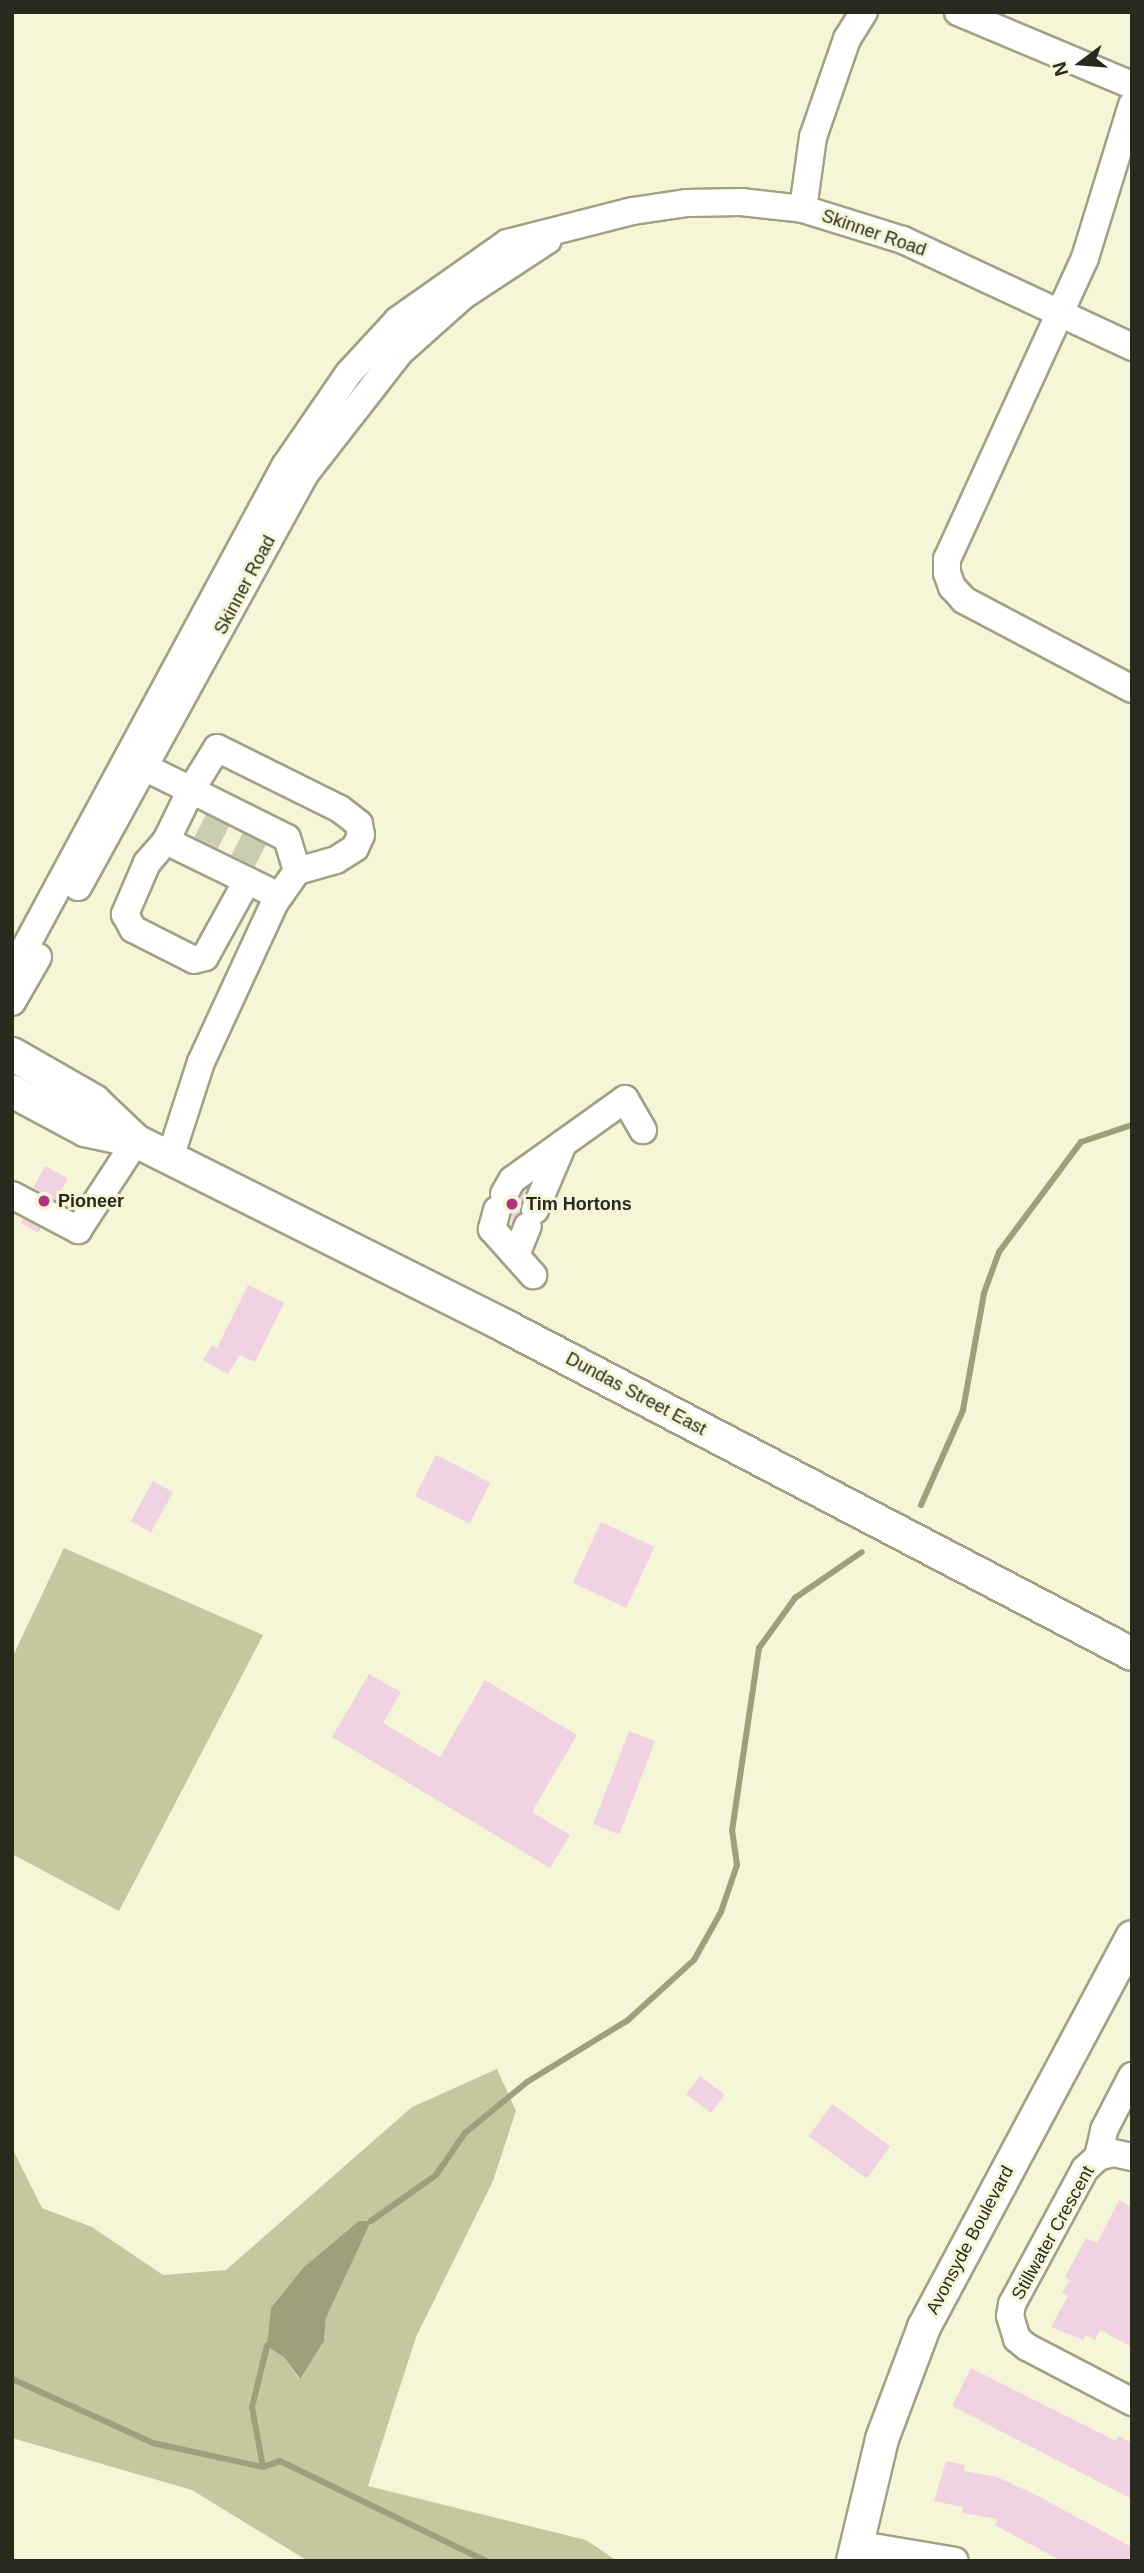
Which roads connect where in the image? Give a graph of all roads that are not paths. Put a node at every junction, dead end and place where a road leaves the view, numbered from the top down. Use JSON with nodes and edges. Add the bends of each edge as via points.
{"nodes":[{"id":1,"x":864,"y":12,"type":"edge"},
{"id":2,"x":958,"y":12,"type":"edge"},
{"id":3,"x":1132,"y":85,"type":"edge"},
{"id":4,"x":1132,"y":105,"type":"edge"},
{"id":5,"x":803,"y":209,"type":"junction"},
{"id":6,"x":558,"y":233,"type":"junction"},
{"id":7,"x":1061,"y":314,"type":"junction"},
{"id":8,"x":1132,"y":347,"type":"edge"},
{"id":9,"x":1132,"y":689,"type":"edge"},
{"id":10,"x":146,"y":768,"type":"junction"},
{"id":11,"x":191,"y":790,"type":"junction"},
{"id":12,"x":166,"y":841,"type":"junction"},
{"id":13,"x":297,"y":871,"type":"junction"},
{"id":14,"x":241,"y":872,"type":"junction"},
{"id":15,"x":279,"y":896,"type":"junction"},
{"id":16,"x":12,"y":972,"type":"edge"},
{"id":17,"x":12,"y":1002,"type":"edge"},
{"id":18,"x":12,"y":1054,"type":"edge"},
{"id":19,"x":12,"y":1091,"type":"edge"},
{"id":20,"x":643,"y":1130,"type":"dead end"},
{"id":21,"x":136,"y":1141,"type":"junction"},
{"id":22,"x":564,"y":1143,"type":"junction"},
{"id":23,"x":170,"y":1158,"type":"junction"},
{"id":24,"x":12,"y":1195,"type":"edge"},
{"id":25,"x":1132,"y":1654,"type":"edge"},
{"id":26,"x":1132,"y":1937,"type":"edge"},
{"id":27,"x":1132,"y":2076,"type":"edge"},
{"id":28,"x":1098,"y":2157,"type":"junction"},
{"id":29,"x":1132,"y":2157,"type":"edge"},
{"id":30,"x":1132,"y":2402,"type":"edge"},
{"id":31,"x":854,"y":2552,"type":"edge"},
{"id":32,"x":955,"y":2561,"type":"edge"}],
"edges":[{"from":1,"to":5,"type":"street","via":[[847,39],[813,137]]},
{"from":2,"to":3,"type":"street"},
{"from":4,"to":7,"type":"street","via":[[1085,258]]},
{"from":5,"to":6,"type":"street","name":"Skinner Road","via":[[741,202],[687,203],[633,211]]},
{"from":5,"to":7,"type":"street","name":"Skinner Road","via":[[903,240]]},
{"from":6,"to":10,"type":"street","name":"Skinner Road","via":[[464,295],[400,352],[369,387],[305,474]]},
{"from":6,"to":16,"type":"street","name":"Skinner Road","via":[[507,243],[450,280],[398,320],[349,373],[285,466]]},
{"from":7,"to":8,"type":"street","name":"Skinner Road"},
{"from":7,"to":9,"type":"street","via":[[947,559],[947,573],[964,600]]},
{"from":10,"to":11,"type":"street"},
{"from":10,"to":17,"type":"street","name":"Skinner Road"},
{"from":11,"to":12,"type":"street"},
{"from":11,"to":13,"type":"street","via":[[222,811],[287,838]]},
{"from":11,"to":13,"type":"street","via":[[217,748],[340,809],[359,824],[361,835],[355,848],[336,860]]},
{"from":12,"to":14,"type":"street","via":[[203,850]]},
{"from":12,"to":14,"type":"street","via":[[147,863],[125,914],[133,929],[194,960],[205,957]]},
{"from":13,"to":15,"type":"street"},
{"from":14,"to":15,"type":"street"},
{"from":15,"to":23,"type":"street","via":[[201,1062]]},
{"from":18,"to":21,"type":"main road","name":"Dundas Street East","via":[[94,1101]]},
{"from":19,"to":21,"type":"main road","name":"Dundas Street East","via":[[85,1130]]},
{"from":20,"to":22,"type":"street","via":[[625,1099]]},
{"from":21,"to":23,"type":"main road","name":"Dundas Street East"},
{"from":21,"to":24,"type":"street","via":[[78,1230]]},
{"from":22,"to":22,"type":"street","via":[[512,1180],[500,1202],[492,1229],[524,1265],[531,1218]]},
{"from":23,"to":25,"type":"main road","name":"Dundas Street East","via":[[507,1326]]},
{"from":26,"to":31,"type":"main road","name":"Avonsyde Boulevard","via":[[924,2327],[882,2439]]},
{"from":27,"to":28,"type":"street","via":[[1104,2130]]},
{"from":28,"to":29,"type":"street","name":"Stillwater Crescent","via":[[1112,2152]]},
{"from":28,"to":30,"type":"street","name":"Stillwater Crescent","via":[[1085,2169],[1012,2304],[1010,2316],[1017,2339],[1027,2347]]},
{"from":31,"to":32,"type":"street"}]}
